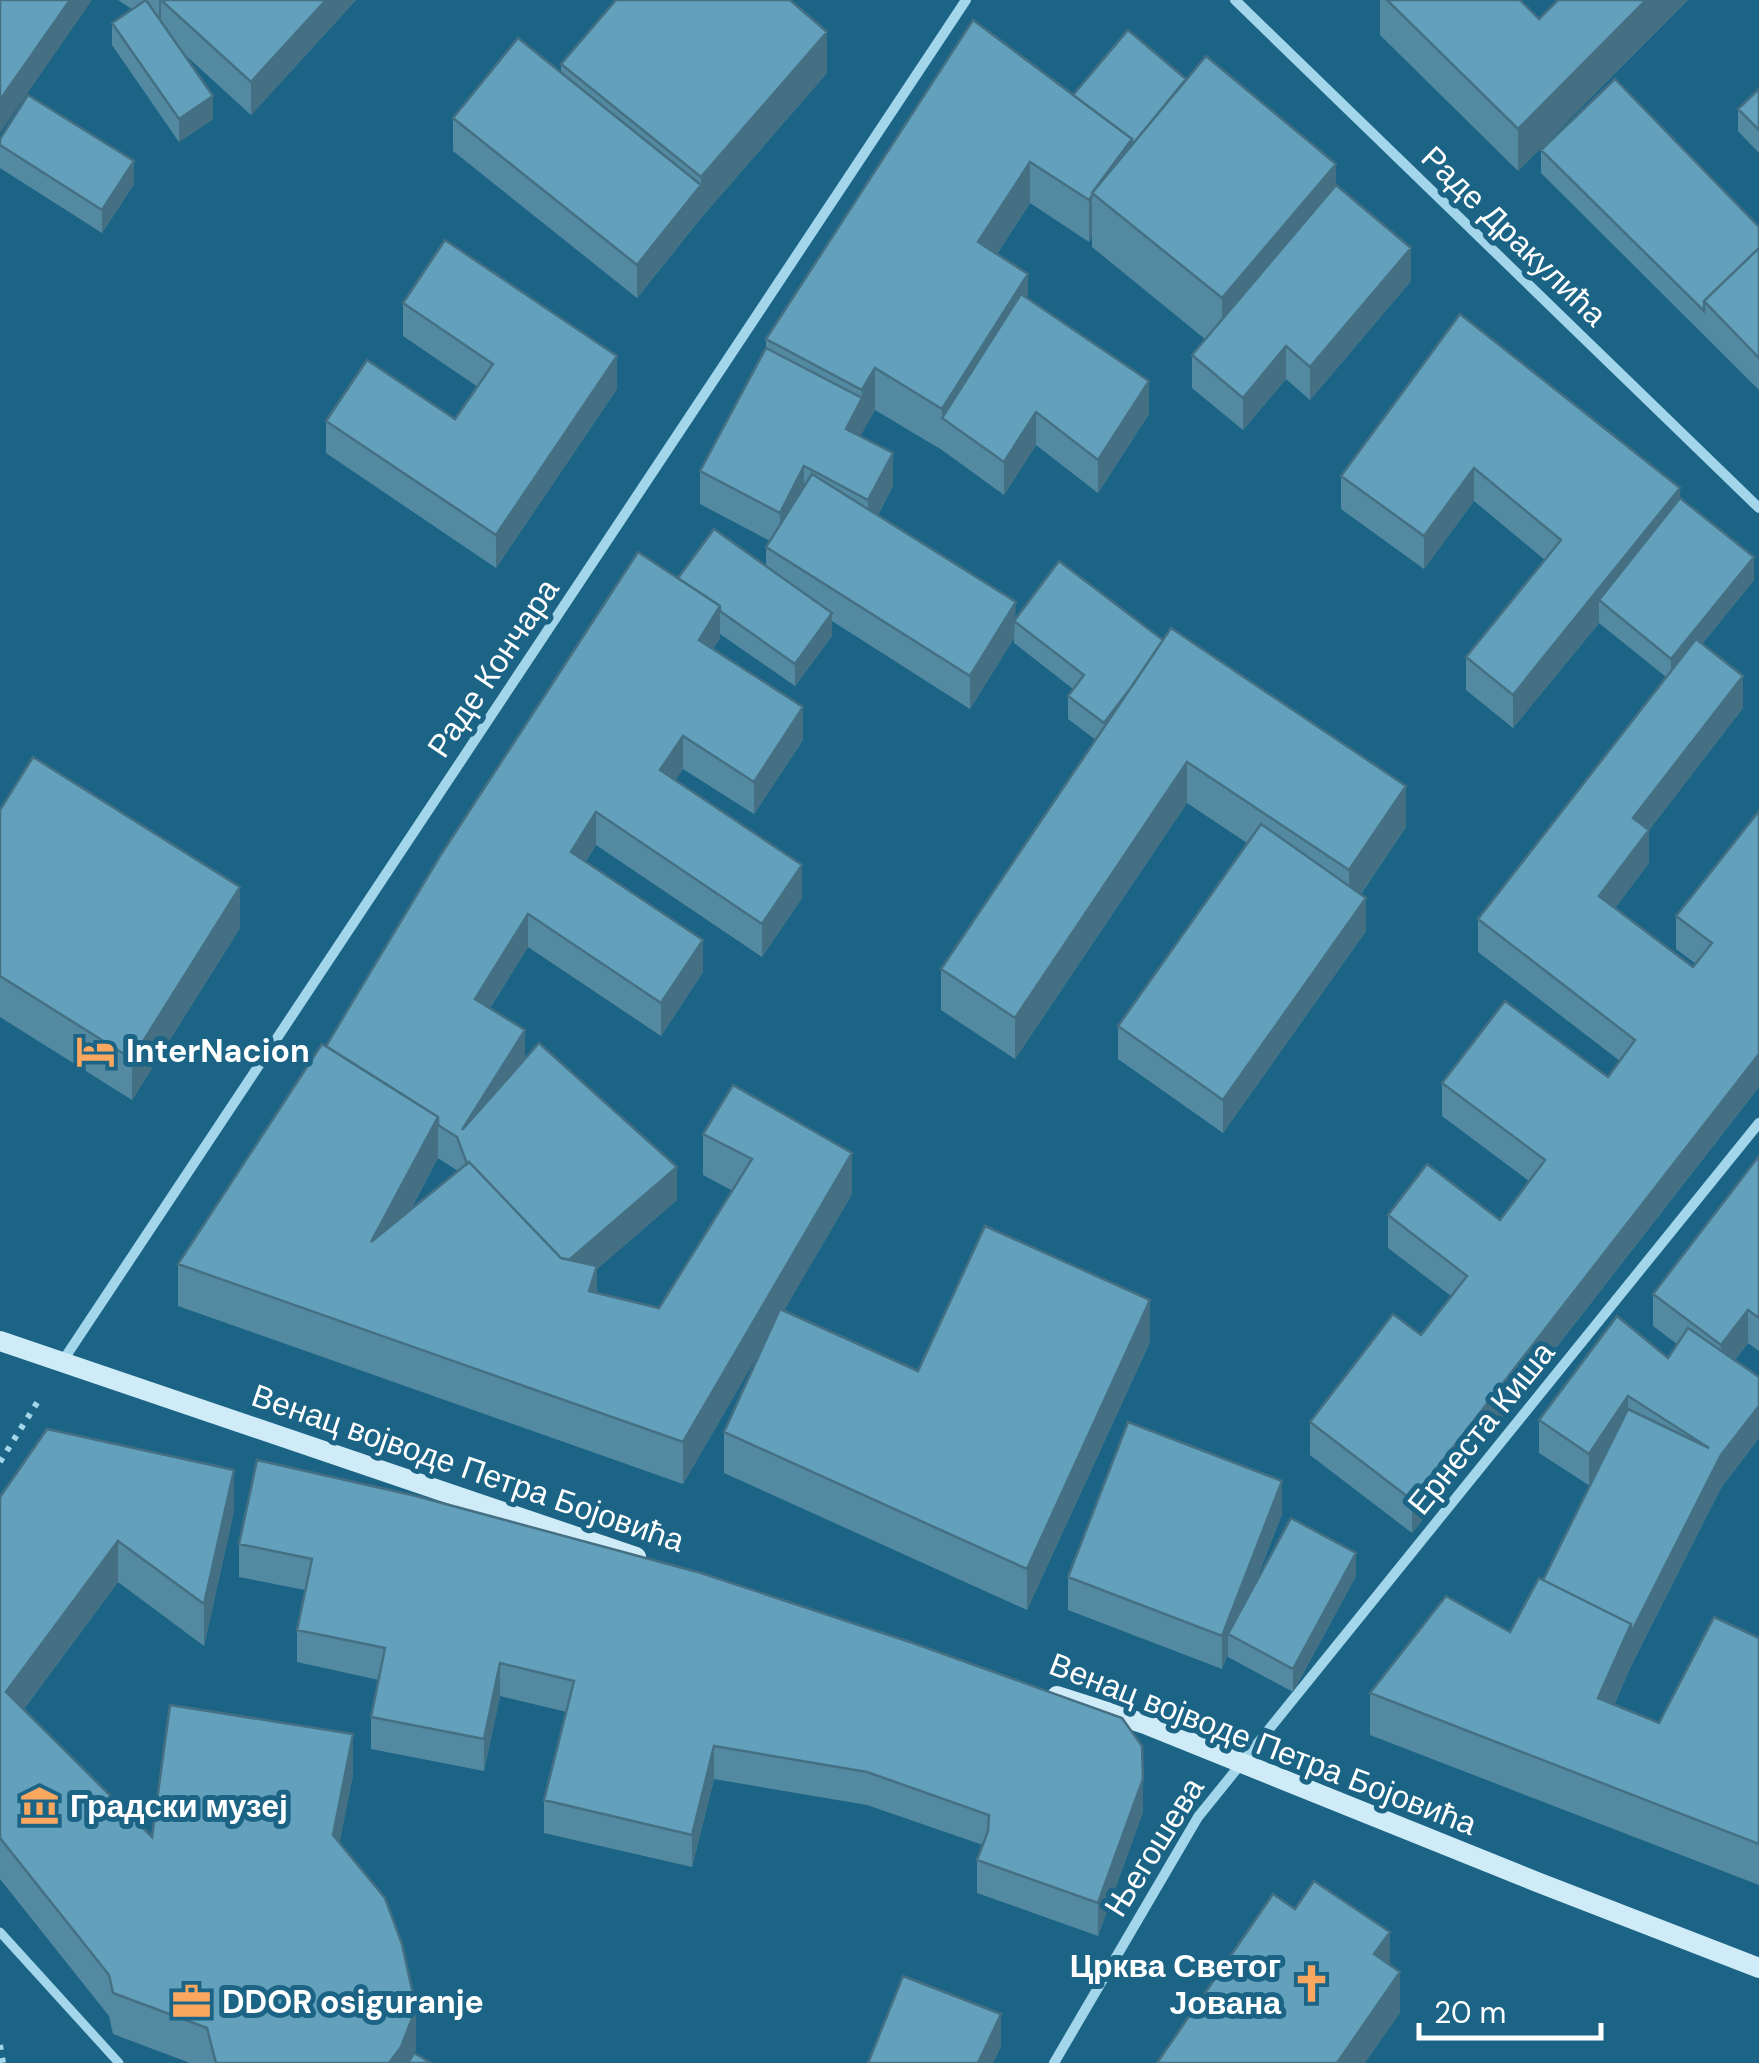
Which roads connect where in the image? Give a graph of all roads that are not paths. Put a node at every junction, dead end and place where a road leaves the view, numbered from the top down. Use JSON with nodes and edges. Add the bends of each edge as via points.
{"nodes":[{"id":1,"x":966,"y":0,"type":"edge"},
{"id":2,"x":1235,"y":0,"type":"edge"},
{"id":3,"x":1759,"y":508,"type":"edge"},
{"id":4,"x":1759,"y":1123,"type":"edge"},
{"id":5,"x":0,"y":1342,"type":"edge"},
{"id":6,"x":61,"y":1363,"type":"junction"},
{"id":7,"x":655,"y":1563,"type":"edge"},
{"id":8,"x":1045,"y":1692,"type":"edge"},
{"id":9,"x":1239,"y":1764,"type":"junction"},
{"id":10,"x":0,"y":1932,"type":"edge"},
{"id":11,"x":1759,"y":1968,"type":"edge"},
{"id":12,"x":119,"y":2063,"type":"edge"},
{"id":13,"x":1054,"y":2063,"type":"edge"}],
"edges":[{"from":1,"to":6,"type":"street","name":"Раде Кончара"},
{"from":2,"to":3,"type":"street","name":"Раде Дракулића"},
{"from":4,"to":9,"type":"street","name":"Ернеста Киша"},
{"from":5,"to":6,"type":"main road","name":"Венац војводе Петра Бојовића"},
{"from":6,"to":7,"type":"main road","name":"Венац војводе Петра Бојовића"},
{"from":8,"to":9,"type":"main road","name":"Венац војводе Петра Бојовића"},
{"from":9,"to":11,"type":"main road","name":"Венац војводе Петра Бојовића"},
{"from":9,"to":13,"type":"street","name":"Његошева","via":[[1198,1816]]},
{"from":10,"to":12,"type":"street"}]}
